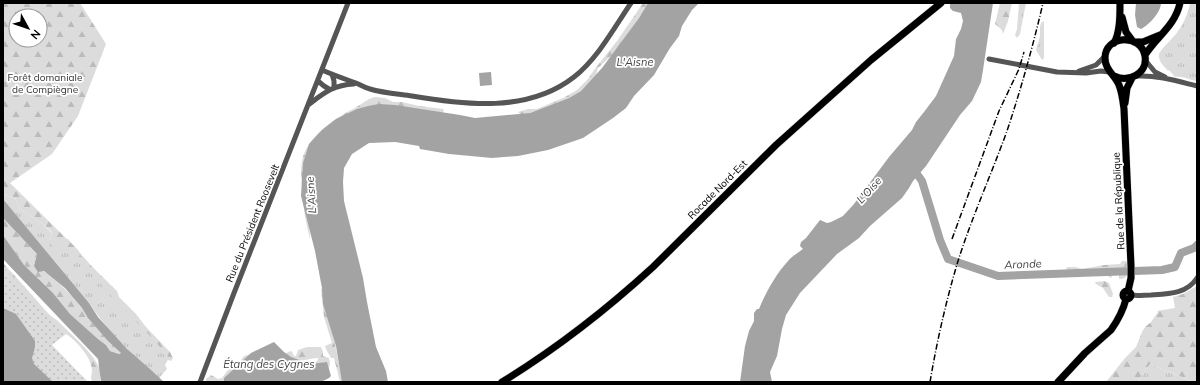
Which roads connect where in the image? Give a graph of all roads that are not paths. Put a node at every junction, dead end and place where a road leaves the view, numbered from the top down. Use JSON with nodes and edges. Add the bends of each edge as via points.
{"nodes":[{"id":1,"x":348,"y":3,"type":"edge"},
{"id":2,"x":631,"y":3,"type":"edge"},
{"id":3,"x":942,"y":3,"type":"edge"},
{"id":4,"x":1180,"y":3,"type":"edge"},
{"id":5,"x":1120,"y":5,"type":"edge"},
{"id":6,"x":1163,"y":33,"type":"junction"},
{"id":7,"x":1134,"y":41,"type":"junction"},
{"id":8,"x":1114,"y":43,"type":"junction"},
{"id":9,"x":1105,"y":56,"type":"junction"},
{"id":10,"x":1145,"y":58,"type":"junction"},
{"id":11,"x":989,"y":59,"type":"dead end"},
{"id":12,"x":322,"y":70,"type":"junction"},
{"id":13,"x":1074,"y":73,"type":"junction"},
{"id":14,"x":332,"y":74,"type":"junction"},
{"id":15,"x":1112,"y":74,"type":"junction"},
{"id":16,"x":1134,"y":77,"type":"junction"},
{"id":17,"x":1167,"y":79,"type":"junction"},
{"id":18,"x":318,"y":81,"type":"junction"},
{"id":19,"x":357,"y":83,"type":"junction"},
{"id":20,"x":1197,"y":86,"type":"edge"},
{"id":21,"x":332,"y":88,"type":"junction"},
{"id":22,"x":308,"y":106,"type":"junction"},
{"id":23,"x":1124,"y":109,"type":"junction"},
{"id":24,"x":1197,"y":278,"type":"edge"},
{"id":25,"x":1129,"y":295,"type":"junction"},
{"id":26,"x":200,"y":382,"type":"edge"},
{"id":27,"x":502,"y":382,"type":"edge"},
{"id":28,"x":1058,"y":382,"type":"edge"}],
"edges":[{"from":1,"to":12,"type":"street","name":"Rue du Président Roosevelt"},
{"from":2,"to":19,"type":"street","via":[[599,51],[583,69],[562,85],[530,98],[485,104],[451,102],[370,89]]},
{"from":3,"to":27,"type":"main road","name":"Rocade Nord-Est","via":[[871,60],[776,145],[633,285],[553,348]]},
{"from":4,"to":6,"type":"main road","via":[[1178,12]]},
{"from":5,"to":7,"type":"main road","via":[[1126,32]]},
{"from":5,"to":8,"type":"main road","via":[[1118,32]]},
{"from":6,"to":7,"type":"main road","via":[[1143,42]]},
{"from":6,"to":10,"type":"main road","via":[[1151,46]]},
{"from":7,"to":8,"type":"main road","via":[[1123,39]]},
{"from":7,"to":10,"type":"main road","via":[[1140,45]]},
{"from":8,"to":9,"type":"main road"},
{"from":9,"to":13,"type":"street","via":[[1096,65]]},
{"from":9,"to":15,"type":"main road"},
{"from":10,"to":16,"type":"main road","via":[[1142,69]]},
{"from":10,"to":17,"type":"street","via":[[1148,66]]},
{"from":11,"to":13,"type":"street"},
{"from":12,"to":14,"type":"street"},
{"from":12,"to":18,"type":"street","name":"Rue du Président Roosevelt"},
{"from":13,"to":15,"type":"street","via":[[1101,71]]},
{"from":14,"to":19,"type":"street"},
{"from":14,"to":21,"type":"street"},
{"from":15,"to":16,"type":"main road","via":[[1124,79]]},
{"from":15,"to":23,"type":"main road","name":"Rue de la République","via":[[1119,85]]},
{"from":16,"to":17,"type":"street"},
{"from":16,"to":23,"type":"main road","name":"Rue de la République","via":[[1127,88]]},
{"from":17,"to":20,"type":"street"},
{"from":18,"to":21,"type":"street"},
{"from":18,"to":22,"type":"street","name":"Rue du Président Roosevelt"},
{"from":19,"to":21,"type":"street"},
{"from":21,"to":22,"type":"street"},
{"from":22,"to":26,"type":"street","name":"Rue du Président Roosevelt"},
{"from":23,"to":25,"type":"main road","name":"Rue de la République","via":[[1131,266]]},
{"from":24,"to":25,"type":"street","via":[[1188,288],[1176,293]]},
{"from":25,"to":28,"type":"main road","name":"Rue de la République","via":[[1113,327]]}]}
